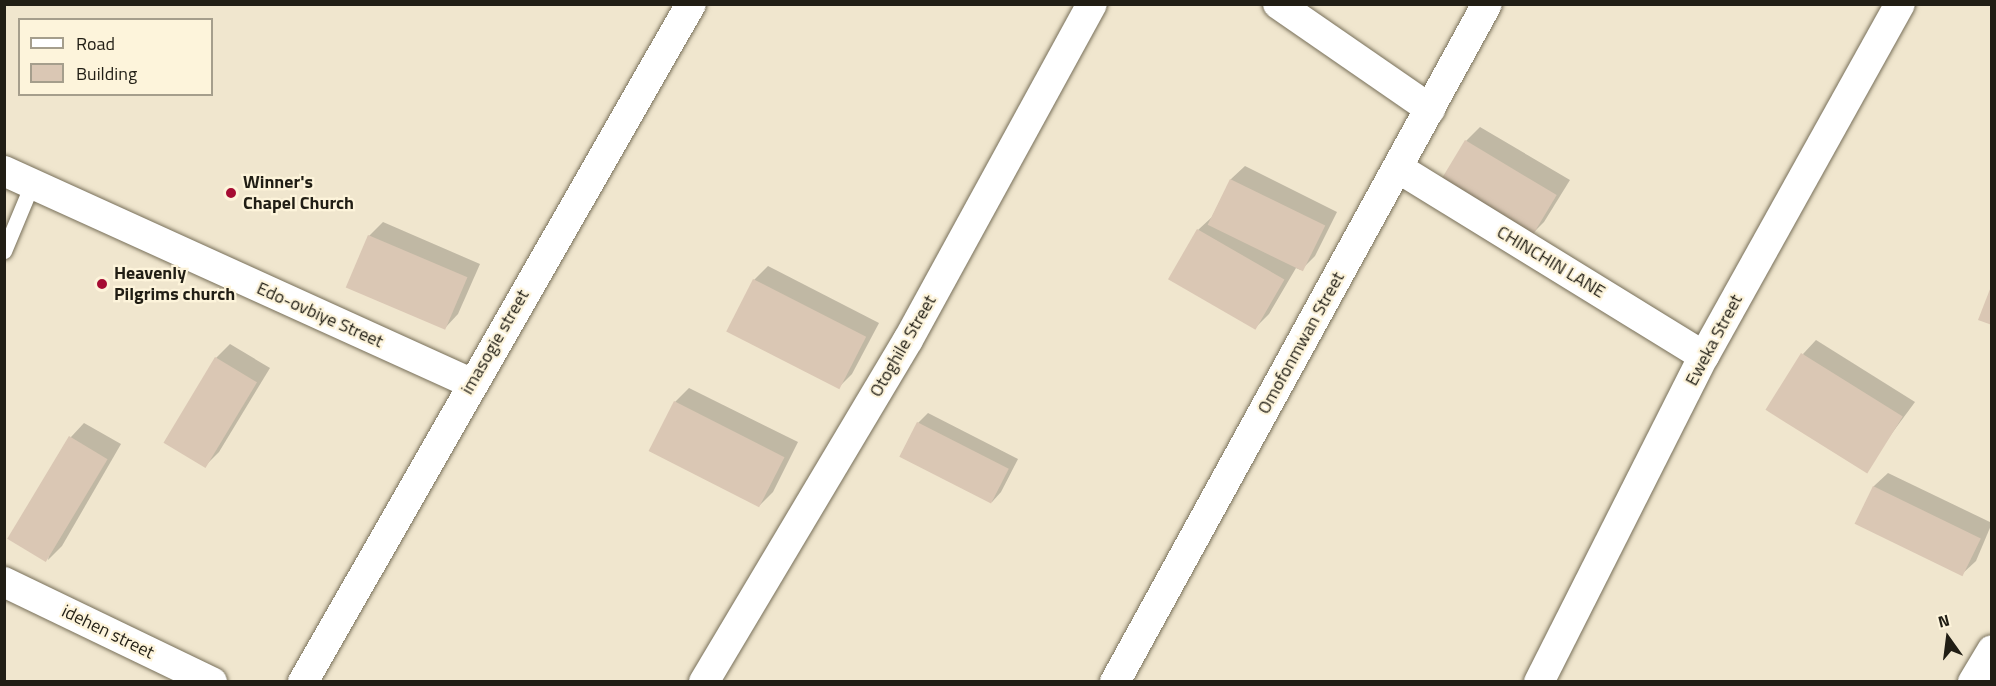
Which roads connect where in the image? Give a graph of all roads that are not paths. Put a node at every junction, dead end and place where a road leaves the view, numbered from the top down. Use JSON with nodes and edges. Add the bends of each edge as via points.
{"nodes":[{"id":1,"x":691,"y":4,"type":"edge"},
{"id":2,"x":1092,"y":4,"type":"edge"},
{"id":3,"x":1278,"y":4,"type":"edge"},
{"id":4,"x":1487,"y":4,"type":"edge"},
{"id":5,"x":1900,"y":4,"type":"edge"},
{"id":6,"x":1430,"y":110,"type":"junction"},
{"id":7,"x":1398,"y":168,"type":"junction"},
{"id":8,"x":4,"y":171,"type":"edge"},
{"id":9,"x":32,"y":184,"type":"junction"},
{"id":10,"x":4,"y":251,"type":"edge"},
{"id":11,"x":1704,"y":356,"type":"junction"},
{"id":12,"x":471,"y":383,"type":"junction"},
{"id":13,"x":4,"y":582,"type":"edge"},
{"id":14,"x":212,"y":681,"type":"edge"},
{"id":15,"x":303,"y":681,"type":"edge"},
{"id":16,"x":704,"y":681,"type":"edge"},
{"id":17,"x":1115,"y":681,"type":"edge"},
{"id":18,"x":1539,"y":681,"type":"edge"}],
"edges":[{"from":1,"to":12,"type":"street","name":"imasogie street"},
{"from":2,"to":16,"type":"street","name":"Otoghile Street","via":[[908,340]]},
{"from":3,"to":6,"type":"street"},
{"from":4,"to":6,"type":"street","name":"Omofonmwan Street"},
{"from":5,"to":11,"type":"street","name":"Eweka Street"},
{"from":6,"to":7,"type":"street","name":"Omofonmwan Street"},
{"from":7,"to":11,"type":"street","name":"CHINCHIN LANE"},
{"from":7,"to":17,"type":"street","name":"Omofonmwan Street"},
{"from":8,"to":9,"type":"street","name":"Edo-ovbiye Street"},
{"from":9,"to":10,"type":"lane"},
{"from":9,"to":12,"type":"street","name":"Edo-ovbiye Street"},
{"from":11,"to":18,"type":"street","name":"Eweka Street"},
{"from":12,"to":15,"type":"street","name":"imasogie street"},
{"from":13,"to":14,"type":"street","name":"idehen street"}]}
